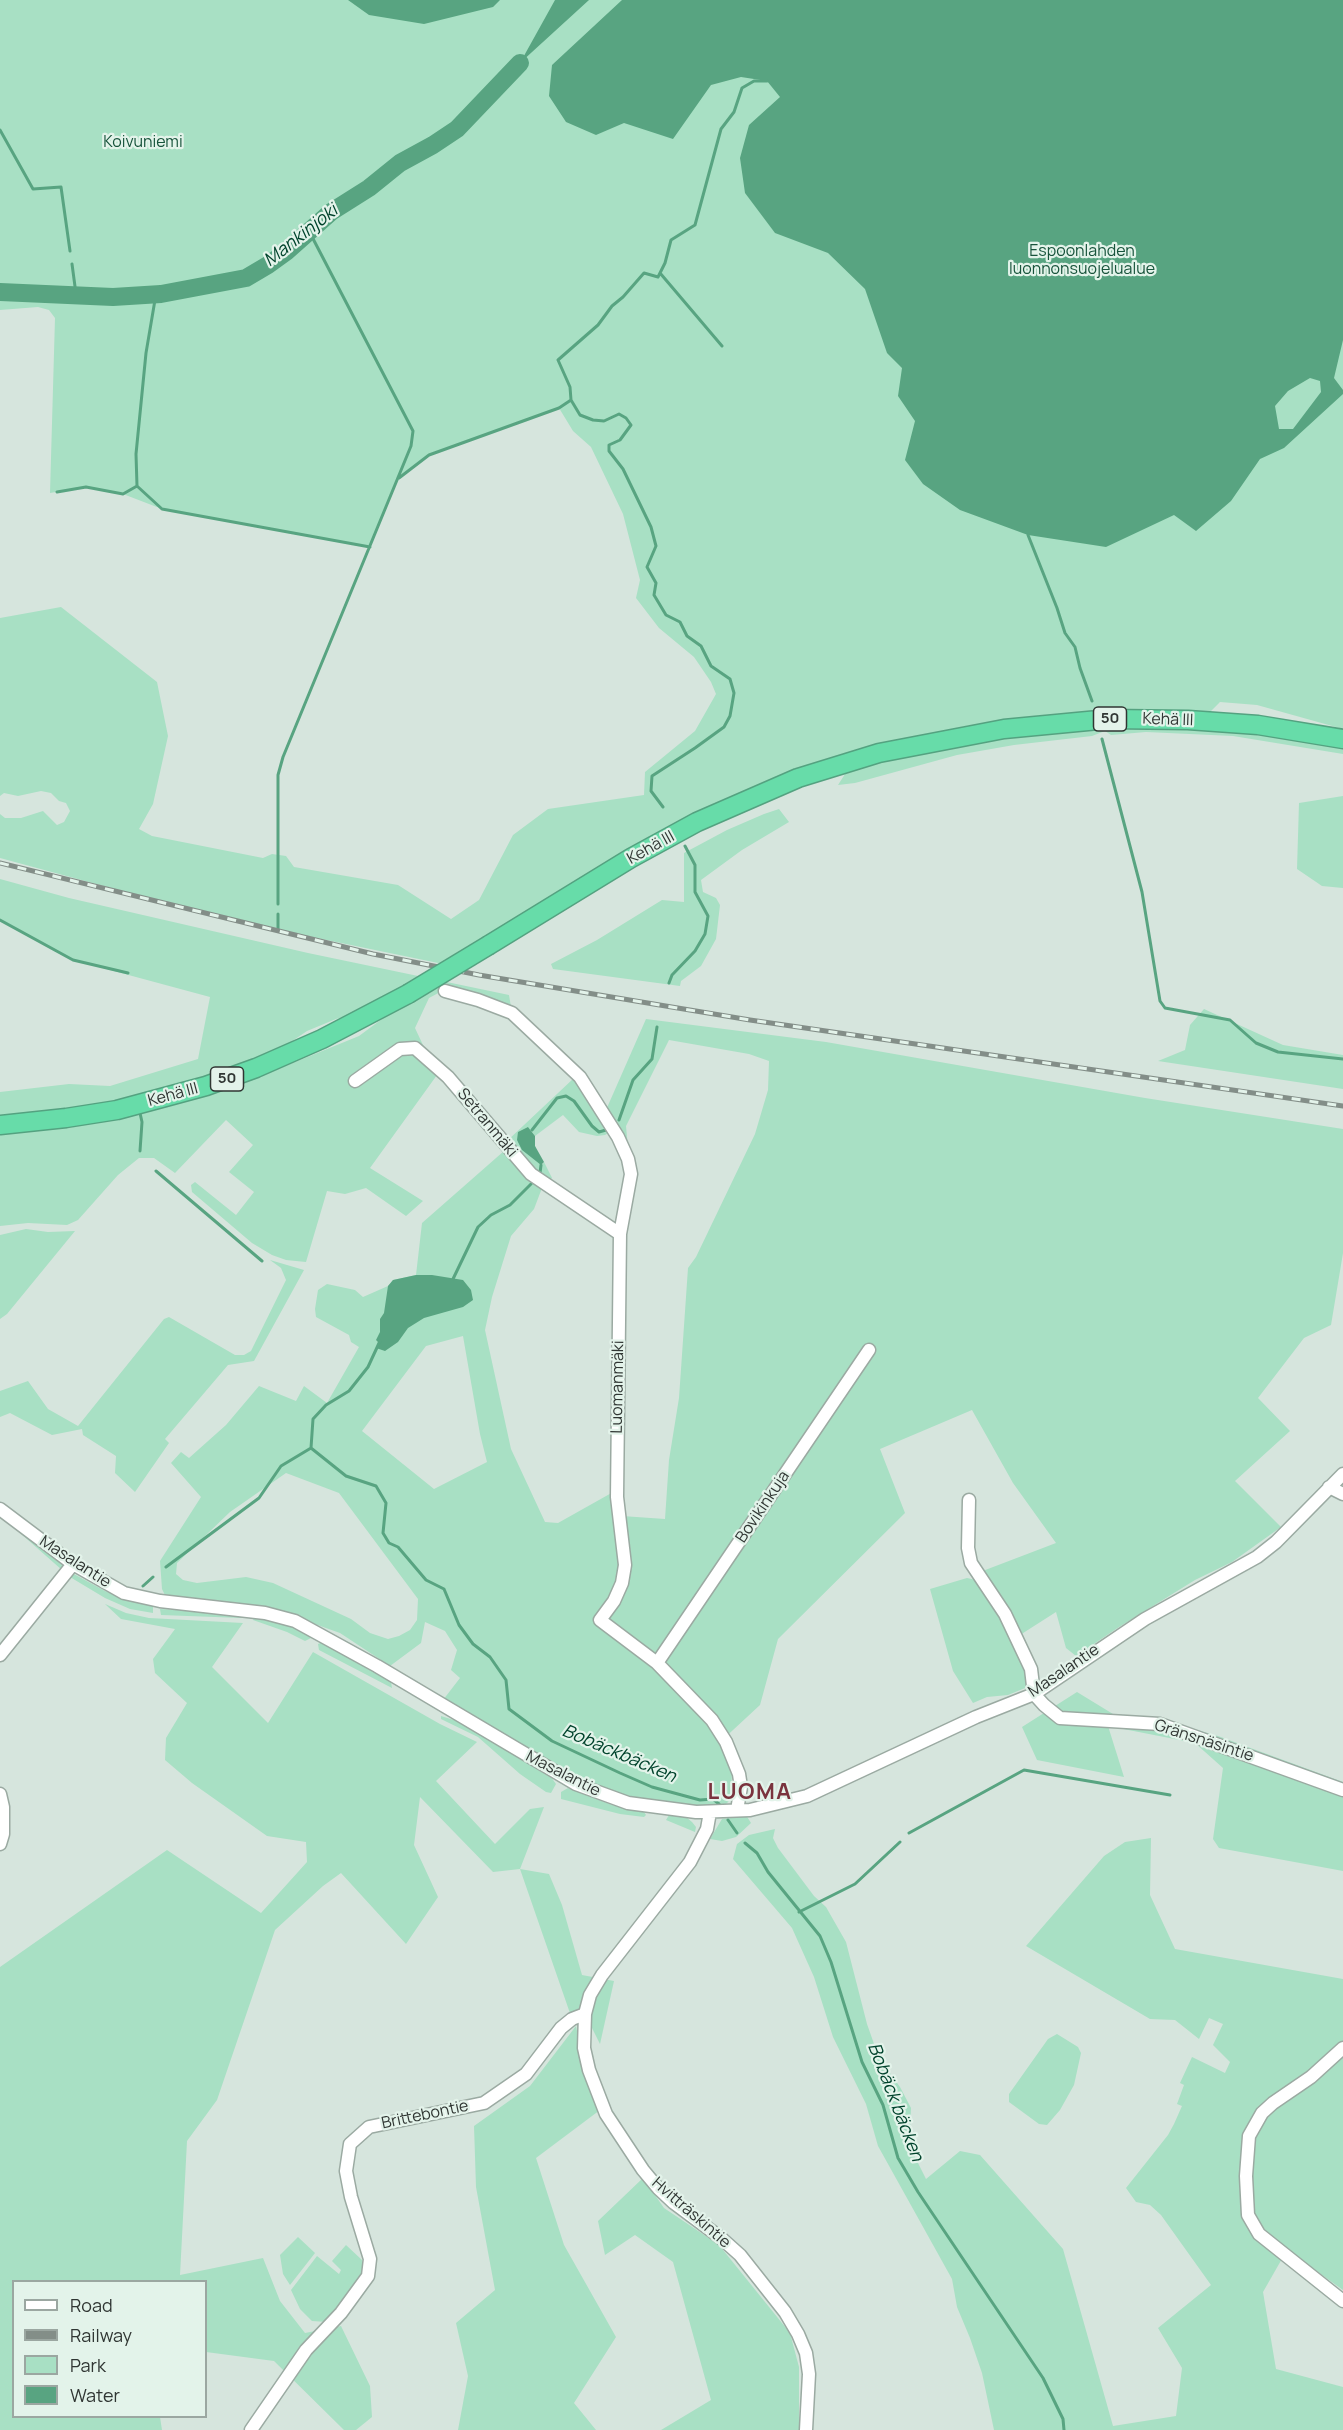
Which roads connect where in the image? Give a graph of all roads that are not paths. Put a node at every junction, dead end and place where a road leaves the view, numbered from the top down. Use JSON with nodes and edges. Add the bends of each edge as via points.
{"nodes":[{"id":1,"x":1343,"y":739,"type":"edge"},
{"id":2,"x":445,"y":991,"type":"dead end"},
{"id":3,"x":355,"y":1081,"type":"dead end"},
{"id":4,"x":0,"y":1125,"type":"edge"},
{"id":5,"x":620,"y":1234,"type":"junction"},
{"id":6,"x":869,"y":1350,"type":"dead end"},
{"id":7,"x":1343,"y":1474,"type":"edge"},
{"id":8,"x":1329,"y":1488,"type":"junction"},
{"id":9,"x":1343,"y":1494,"type":"edge"},
{"id":10,"x":969,"y":1500,"type":"dead end"},
{"id":11,"x":0,"y":1509,"type":"edge"},
{"id":12,"x":73,"y":1564,"type":"junction"},
{"id":13,"x":0,"y":1655,"type":"edge"},
{"id":14,"x":657,"y":1663,"type":"junction"},
{"id":15,"x":1034,"y":1694,"type":"junction"},
{"id":16,"x":1343,"y":1790,"type":"edge"},
{"id":17,"x":0,"y":1794,"type":"edge"},
{"id":18,"x":737,"y":1810,"type":"junction"},
{"id":19,"x":710,"y":1812,"type":"junction"},
{"id":20,"x":0,"y":1844,"type":"edge"},
{"id":21,"x":585,"y":2014,"type":"junction"},
{"id":22,"x":1343,"y":2048,"type":"edge"},
{"id":23,"x":1343,"y":2301,"type":"edge"},
{"id":24,"x":251,"y":2430,"type":"edge"},
{"id":25,"x":806,"y":2430,"type":"edge"}],
"edges":[{"from":1,"to":4,"type":"highway","name":"Kehä III","number":"50","bridge":true,"via":[[1258,725],[1109,719],[1004,729],[879,753],[798,778],[697,822],[408,994],[256,1068],[117,1110]]},
{"from":2,"to":5,"type":"street","name":"Luomanmäki","via":[[512,1013],[592,1092],[618,1137],[631,1174]]},
{"from":3,"to":5,"type":"street","name":"Setranmäki","via":[[400,1049],[415,1048],[448,1077],[531,1174]]},
{"from":5,"to":14,"type":"street","name":"Luomanmäki","via":[[617,1497],[624,1565],[614,1601],[600,1620]]},
{"from":6,"to":14,"type":"street","name":"Bovikinkuja"},
{"from":7,"to":8,"type":"street","name":"Masalantie"},
{"from":8,"to":9,"type":"street"},
{"from":8,"to":15,"type":"street","name":"Masalantie","via":[[1257,1557],[1144,1619]]},
{"from":10,"to":15,"type":"street","via":[[971,1563],[1009,1623],[1031,1669]]},
{"from":11,"to":12,"type":"street","name":"Masalantie"},
{"from":12,"to":13,"type":"street"},
{"from":12,"to":19,"type":"street","name":"Masalantie","via":[[124,1593],[265,1613],[295,1622],[583,1787],[628,1803]]},
{"from":14,"to":18,"type":"street","name":"Luomanmäki","via":[[712,1720],[726,1742],[739,1773]]},
{"from":15,"to":16,"type":"street","name":"Gränsnäsintie","via":[[1060,1718],[1160,1724]]},
{"from":15,"to":18,"type":"street","name":"Masalantie","via":[[976,1716],[807,1796]]},
{"from":17,"to":20,"type":"street"},
{"from":18,"to":19,"type":"street","name":"Masalantie"},
{"from":19,"to":21,"type":"street","name":"Hvitträskintie","via":[[707,1829],[690,1862],[602,1975],[590,1995]]},
{"from":21,"to":24,"type":"street","name":"Brittebontie","via":[[561,2028],[526,2074],[484,2103],[369,2127],[350,2144],[346,2171],[370,2259],[368,2276],[341,2313],[306,2350]]},
{"from":21,"to":25,"type":"street","name":"Hvitträskintie","via":[[584,2048],[596,2091],[606,2114],[643,2170],[666,2196],[740,2255],[798,2334],[809,2374]]},
{"from":22,"to":23,"type":"street","via":[[1262,2113],[1249,2136],[1246,2176],[1248,2216],[1259,2234]]}]}
